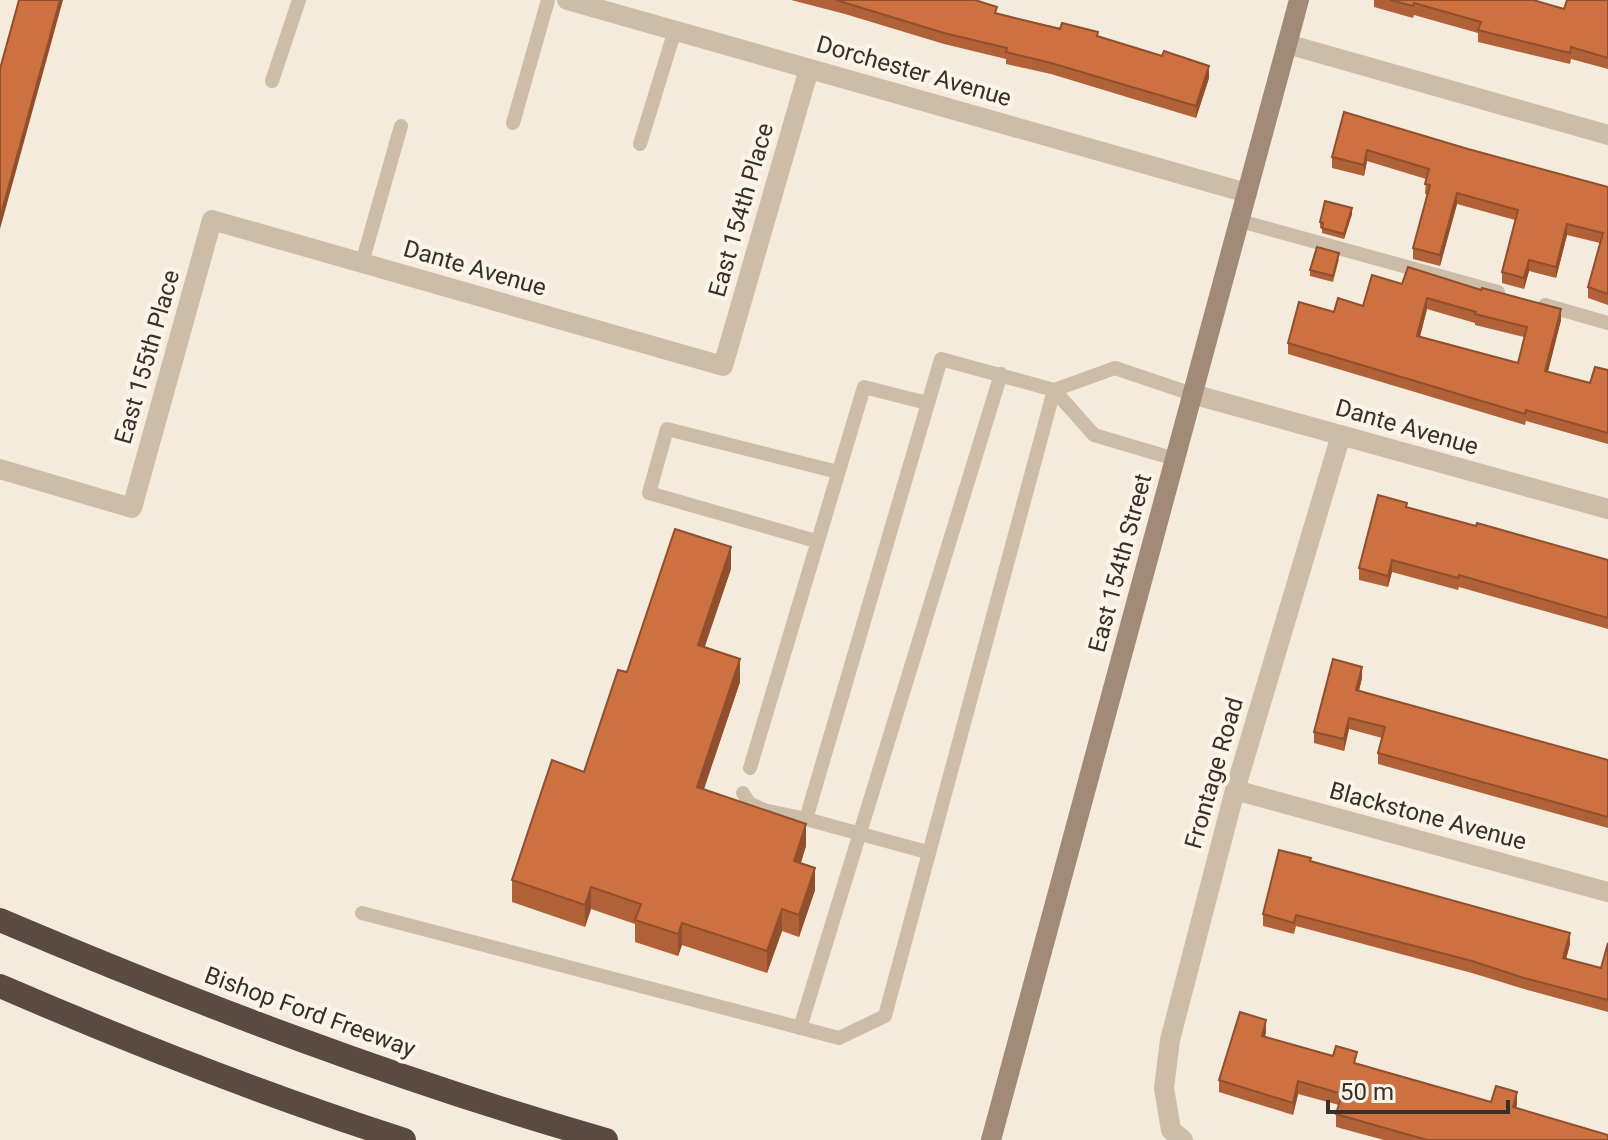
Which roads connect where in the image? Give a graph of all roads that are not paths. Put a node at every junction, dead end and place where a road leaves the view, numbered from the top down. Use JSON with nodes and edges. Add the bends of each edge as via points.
{"nodes":[{"id":1,"x":299,"y":0,"type":"edge"},
{"id":2,"x":548,"y":0,"type":"edge"},
{"id":3,"x":567,"y":0,"type":"edge"},
{"id":4,"x":1299,"y":0,"type":"edge"},
{"id":5,"x":675,"y":30,"type":"junction"},
{"id":6,"x":1287,"y":44,"type":"junction"},
{"id":7,"x":809,"y":69,"type":"junction"},
{"id":8,"x":272,"y":81,"type":"dead end"},
{"id":9,"x":513,"y":123,"type":"dead end"},
{"id":10,"x":401,"y":126,"type":"dead end"},
{"id":11,"x":1608,"y":135,"type":"edge"},
{"id":12,"x":640,"y":144,"type":"dead end"},
{"id":13,"x":1247,"y":193,"type":"junction"},
{"id":14,"x":212,"y":220,"type":"joint"},
{"id":15,"x":1240,"y":221,"type":"junction"},
{"id":16,"x":362,"y":263,"type":"junction"},
{"id":17,"x":1516,"y":297,"type":"edge"},
{"id":18,"x":1531,"y":302,"type":"edge"},
{"id":19,"x":1608,"y":323,"type":"edge"},
{"id":20,"x":723,"y":366,"type":"joint"},
{"id":21,"x":1001,"y":374,"type":"junction"},
{"id":22,"x":1054,"y":390,"type":"junction"},
{"id":23,"x":1192,"y":394,"type":"junction"},
{"id":24,"x":927,"y":403,"type":"junction"},
{"id":25,"x":1341,"y":435,"type":"junction"},
{"id":26,"x":1175,"y":459,"type":"junction"},
{"id":27,"x":0,"y":469,"type":"edge"},
{"id":28,"x":838,"y":472,"type":"junction"},
{"id":29,"x":1608,"y":509,"type":"edge"},
{"id":30,"x":816,"y":541,"type":"junction"},
{"id":31,"x":750,"y":768,"type":"dead end"},
{"id":32,"x":1235,"y":790,"type":"junction"},
{"id":33,"x":743,"y":793,"type":"dead end"},
{"id":34,"x":806,"y":819,"type":"junction"},
{"id":35,"x":860,"y":833,"type":"junction"},
{"id":36,"x":927,"y":852,"type":"junction"},
{"id":37,"x":1608,"y":892,"type":"edge"},
{"id":38,"x":362,"y":913,"type":"dead end"},
{"id":39,"x":0,"y":920,"type":"edge"},
{"id":40,"x":0,"y":986,"type":"edge"},
{"id":41,"x":800,"y":1028,"type":"junction"},
{"id":42,"x":1177,"y":1135,"type":"edge"},
{"id":43,"x":404,"y":1140,"type":"edge"},
{"id":44,"x":606,"y":1140,"type":"edge"},
{"id":45,"x":991,"y":1140,"type":"edge"}],
"edges":[{"from":1,"to":8,"type":"lane"},
{"from":2,"to":9,"type":"lane"},
{"from":3,"to":5,"type":"street","name":"Dorchester Avenue"},
{"from":4,"to":6,"type":"street","name":"East 154th Street"},
{"from":5,"to":7,"type":"street","name":"Dorchester Avenue"},
{"from":5,"to":12,"type":"lane"},
{"from":6,"to":11,"type":"street"},
{"from":6,"to":13,"type":"street","name":"East 154th Street"},
{"from":7,"to":13,"type":"street","name":"Dorchester Avenue"},
{"from":7,"to":20,"type":"street","name":"East 154th Place"},
{"from":10,"to":16,"type":"lane"},
{"from":13,"to":15,"type":"street","name":"East 154th Street"},
{"from":14,"to":16,"type":"street","name":"Dante Avenue"},
{"from":14,"to":27,"type":"street","name":"East 155th Place","via":[[132,508]]},
{"from":15,"to":17,"type":"lane"},
{"from":15,"to":23,"type":"street","name":"East 154th Street"},
{"from":16,"to":20,"type":"street","name":"Dante Avenue"},
{"from":18,"to":19,"type":"lane"},
{"from":21,"to":22,"type":"lane"},
{"from":21,"to":24,"type":"lane","via":[[941,359]]},
{"from":21,"to":35,"type":"lane"},
{"from":22,"to":23,"type":"lane","via":[[1115,368]]},
{"from":22,"to":26,"type":"lane","via":[[1094,435]]},
{"from":22,"to":36,"type":"lane"},
{"from":23,"to":25,"type":"street","name":"Dante Avenue"},
{"from":23,"to":26,"type":"street","name":"East 154th Street"},
{"from":24,"to":28,"type":"lane","via":[[864,387]]},
{"from":24,"to":34,"type":"lane"},
{"from":25,"to":29,"type":"street","name":"Dante Avenue"},
{"from":25,"to":32,"type":"street","name":"Frontage Road"},
{"from":26,"to":45,"type":"street","name":"East 154th Street"},
{"from":28,"to":30,"type":"lane"},
{"from":28,"to":30,"type":"lane","via":[[667,429],[649,493]]},
{"from":30,"to":31,"type":"lane"},
{"from":32,"to":37,"type":"street","name":"Blackstone Avenue"},
{"from":32,"to":42,"type":"street","name":"Frontage Road","via":[[1170,1040],[1164,1088]]},
{"from":33,"to":34,"type":"lane","via":[[764,810]]},
{"from":34,"to":35,"type":"lane"},
{"from":35,"to":36,"type":"lane"},
{"from":35,"to":41,"type":"lane"},
{"from":36,"to":41,"type":"lane","via":[[885,1016],[839,1038]]},
{"from":38,"to":41,"type":"lane"},
{"from":39,"to":44,"type":"highway","name":"Bishop Ford Freeway","via":[[244,1020]]},
{"from":40,"to":43,"type":"highway","via":[[208,1071]]}]}
